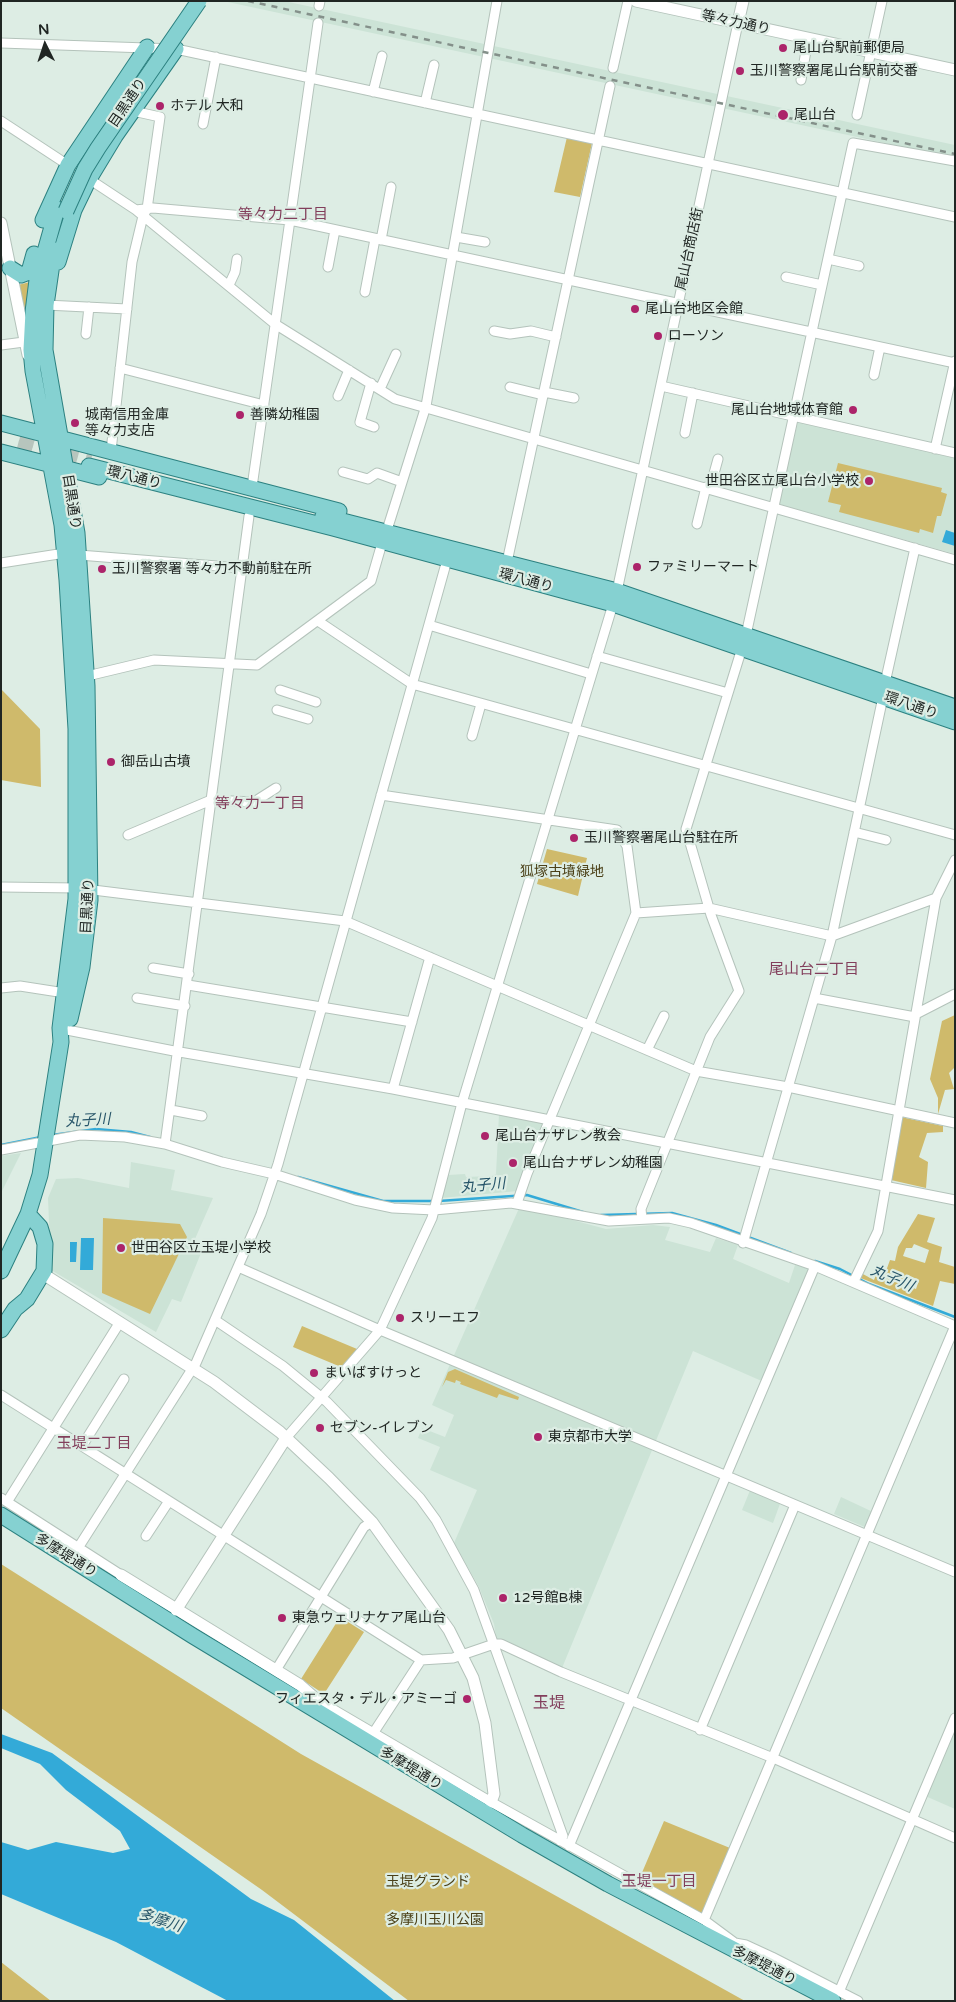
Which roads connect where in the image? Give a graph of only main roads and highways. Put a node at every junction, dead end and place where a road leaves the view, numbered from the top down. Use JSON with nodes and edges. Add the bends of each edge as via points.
{"nodes":[{"id":1,"x":186,"y":1,"type":"edge"},
{"id":2,"x":199,"y":1,"type":"edge"},
{"id":3,"x":147,"y":46,"type":"road end"},
{"id":4,"x":176,"y":49,"type":"road end"},
{"id":5,"x":62,"y":210,"type":"junction"},
{"id":6,"x":39,"y":266,"type":"junction"},
{"id":7,"x":10,"y":268,"type":"road end"},
{"id":8,"x":39,"y":400,"type":"junction"},
{"id":9,"x":10,"y":433,"type":"edge"},
{"id":10,"x":52,"y":437,"type":"junction"},
{"id":11,"x":1,"y":443,"type":"edge"},
{"id":12,"x":1,"y":452,"type":"edge"},
{"id":13,"x":90,"y":461,"type":"tunnel mouth"},
{"id":14,"x":59,"y":467,"type":"junction"},
{"id":15,"x":384,"y":537,"type":"junction"},
{"id":16,"x":615,"y":598,"type":"junction"},
{"id":17,"x":884,"y":690,"type":"junction"},
{"id":18,"x":955,"y":707,"type":"edge"},
{"id":19,"x":955,"y":722,"type":"edge"},
{"id":20,"x":83,"y":889,"type":"junction"},
{"id":21,"x":64,"y":1036,"type":"junction"},
{"id":22,"x":28,"y":1214,"type":"junction"},
{"id":23,"x":1,"y":1271,"type":"edge"},
{"id":24,"x":1,"y":1330,"type":"edge"},
{"id":25,"x":3,"y":1505,"type":"edge"},
{"id":26,"x":836,"y":1996,"type":"edge"}],
"edges":[{"from":1,"to":5,"type":"main road","name":"目黒通り","via":[[82,158]]},
{"from":2,"to":5,"type":"main road","name":"目黒通り","bridge":true,"via":[[98,148]]},
{"from":3,"to":6,"type":"main road","via":[[68,165],[48,206]]},
{"from":4,"to":6,"type":"main road","via":[[89,179],[74,210],[57,265]]},
{"from":5,"to":6,"type":"main road","name":"目黒通り"},
{"from":5,"to":6,"type":"main road","name":"目黒通り","via":[[51,264]]},
{"from":6,"to":7,"type":"main road","via":[[20,275]]},
{"from":6,"to":8,"type":"main road","name":"目黒通り","via":[[32,323],[33,371]]},
{"from":6,"to":10,"type":"main road","name":"目黒通り","via":[[46,305],[44,336]]},
{"from":8,"to":9,"type":"main road","via":[[32,421]]},
{"from":8,"to":10,"type":"main road","name":"目黒通り"},
{"from":9,"to":10,"type":"main road"},
{"from":9,"to":11,"type":"main road"},
{"from":10,"to":14,"type":"main road","name":"目黒通り"},
{"from":10,"to":15,"type":"main road","via":[[338,511]]},
{"from":12,"to":14,"type":"main road"},
{"from":13,"to":15,"type":"main road","name":"環八通り","via":[[323,526]]},
{"from":14,"to":15,"type":"main road","via":[[330,537]]},
{"from":14,"to":20,"type":"main road","name":"目黒通り","via":[[72,554],[80,677],[76,729]]},
{"from":15,"to":16,"type":"main road","name":"環八通り","via":[[447,560]]},
{"from":15,"to":16,"type":"main road","name":"環八通り","via":[[507,562]]},
{"from":16,"to":17,"type":"main road","name":"環八通り"},
{"from":17,"to":18,"type":"main road","name":"環八通り"},
{"from":17,"to":19,"type":"main road","name":"環八通り"},
{"from":20,"to":21,"type":"main road","name":"目黒通り","via":[[82,967]]},
{"from":20,"to":21,"type":"main road","name":"目黒通り","via":[[60,1028]]},
{"from":21,"to":22,"type":"main road","name":"目黒通り","via":[[38,1184]]},
{"from":22,"to":23,"type":"main road","name":"目黒通り"},
{"from":22,"to":24,"type":"main road","via":[[40,1228],[45,1244],[43,1274]]},
{"from":25,"to":26,"type":"main road","name":"多摩堤通り","via":[[522,1835],[733,1946]]}]}
